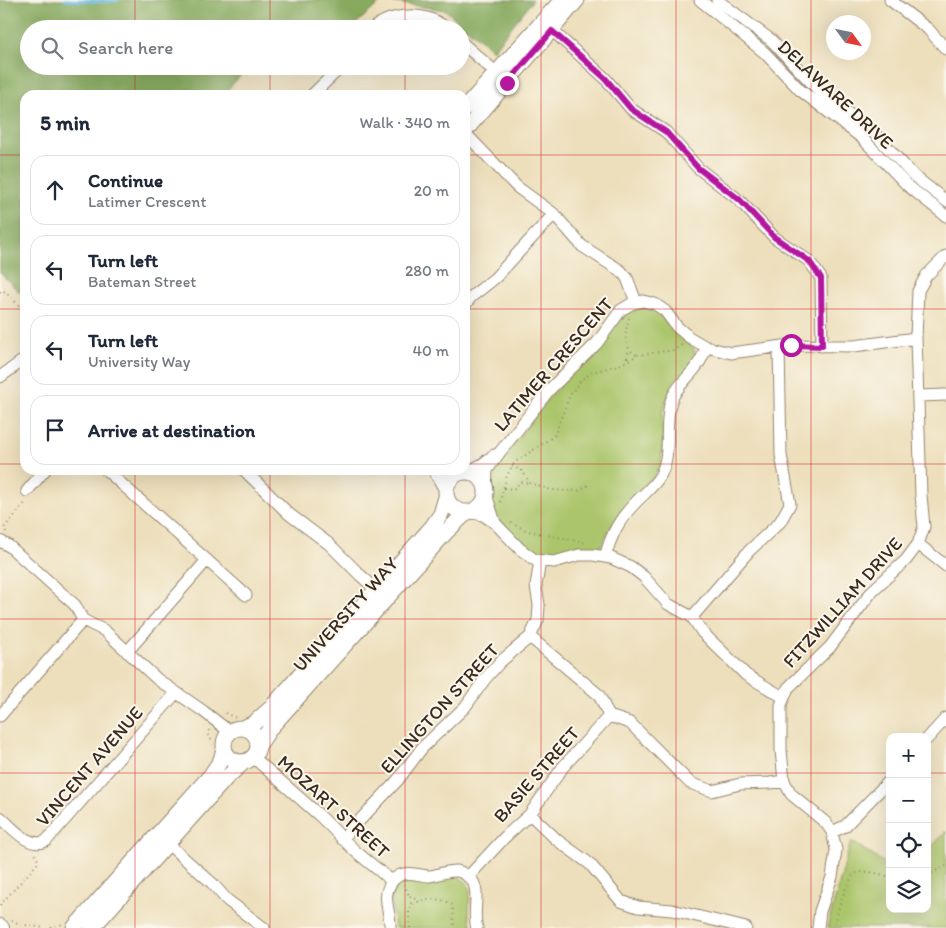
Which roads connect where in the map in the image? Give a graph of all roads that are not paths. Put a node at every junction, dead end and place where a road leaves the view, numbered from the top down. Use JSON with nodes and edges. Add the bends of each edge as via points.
{"nodes":[{"id":1,"x":562,"y":0,"type":"edge"},
{"id":2,"x":578,"y":0,"type":"edge"},
{"id":3,"x":700,"y":0,"type":"edge"},
{"id":4,"x":717,"y":0,"type":"edge"},
{"id":5,"x":890,"y":0,"type":"edge"},
{"id":6,"x":386,"y":20,"type":"edge"},
{"id":7,"x":433,"y":20,"type":"edge"},
{"id":8,"x":547,"y":27,"type":"junction"},
{"id":9,"x":470,"y":50,"type":"edge"},
{"id":10,"x":946,"y":50,"type":"edge"},
{"id":11,"x":333,"y":75,"type":"edge"},
{"id":12,"x":502,"y":78,"type":"junction"},
{"id":13,"x":317,"y":90,"type":"edge"},
{"id":14,"x":470,"y":104,"type":"edge"},
{"id":15,"x":470,"y":125,"type":"edge"},
{"id":16,"x":470,"y":137,"type":"edge"},
{"id":17,"x":946,"y":201,"type":"edge"},
{"id":18,"x":554,"y":214,"type":"junction"},
{"id":19,"x":946,"y":216,"type":"edge"},
{"id":20,"x":946,"y":256,"type":"edge"},
{"id":21,"x":470,"y":298,"type":"edge"},
{"id":22,"x":636,"y":302,"type":"junction"},
{"id":23,"x":916,"y":338,"type":"junction"},
{"id":24,"x":779,"y":346,"type":"junction"},
{"id":25,"x":822,"y":346,"type":"junction"},
{"id":26,"x":706,"y":347,"type":"junction"},
{"id":27,"x":20,"y":363,"type":"edge"},
{"id":28,"x":0,"y":377,"type":"edge"},
{"id":29,"x":946,"y":395,"type":"edge"},
{"id":30,"x":918,"y":396,"type":"junction"},
{"id":31,"x":500,"y":452,"type":"junction"},
{"id":32,"x":470,"y":469,"type":"edge"},
{"id":33,"x":470,"y":473,"type":"edge"},
{"id":34,"x":41,"y":475,"type":"edge"},
{"id":35,"x":112,"y":475,"type":"edge"},
{"id":36,"x":249,"y":475,"type":"edge"},
{"id":37,"x":438,"y":475,"type":"edge"},
{"id":38,"x":456,"y":475,"type":"edge"},
{"id":39,"x":26,"y":491,"type":"road end"},
{"id":40,"x":486,"y":491,"type":"junction"},
{"id":41,"x":446,"y":492,"type":"junction"},
{"id":42,"x":468,"y":512,"type":"junction"},
{"id":43,"x":495,"y":522,"type":"junction"},
{"id":44,"x":4,"y":538,"type":"edge"},
{"id":45,"x":918,"y":544,"type":"junction"},
{"id":46,"x":605,"y":557,"type":"junction"},
{"id":47,"x":207,"y":560,"type":"junction"},
{"id":48,"x":540,"y":561,"type":"junction"},
{"id":49,"x":946,"y":566,"type":"edge"},
{"id":50,"x":381,"y":593,"type":"junction"},
{"id":51,"x":246,"y":595,"type":"dead end"},
{"id":52,"x":692,"y":617,"type":"junction"},
{"id":53,"x":83,"y":620,"type":"junction"},
{"id":54,"x":530,"y":637,"type":"junction"},
{"id":55,"x":128,"y":652,"type":"junction"},
{"id":56,"x":176,"y":693,"type":"junction"},
{"id":57,"x":783,"y":697,"type":"junction"},
{"id":58,"x":0,"y":716,"type":"edge"},
{"id":59,"x":609,"y":716,"type":"junction"},
{"id":60,"x":946,"y":718,"type":"edge"},
{"id":61,"x":237,"y":730,"type":"junction"},
{"id":62,"x":931,"y":735,"type":"edge"},
{"id":63,"x":224,"y":749,"type":"junction"},
{"id":64,"x":251,"y":755,"type":"junction"},
{"id":65,"x":784,"y":781,"type":"junction"},
{"id":66,"x":886,"y":784,"type":"edge"},
{"id":67,"x":530,"y":814,"type":"junction"},
{"id":68,"x":0,"y":816,"type":"edge"},
{"id":69,"x":832,"y":832,"type":"junction"},
{"id":70,"x":163,"y":839,"type":"junction"},
{"id":71,"x":342,"y":839,"type":"junction"},
{"id":72,"x":468,"y":877,"type":"junction"},
{"id":73,"x":396,"y":878,"type":"junction"},
{"id":74,"x":74,"y":928,"type":"edge"},
{"id":75,"x":92,"y":928,"type":"edge"},
{"id":76,"x":264,"y":928,"type":"edge"},
{"id":77,"x":390,"y":928,"type":"edge"},
{"id":78,"x":477,"y":928,"type":"edge"},
{"id":79,"x":746,"y":928,"type":"edge"},
{"id":80,"x":818,"y":928,"type":"edge"}],
"edges":[{"from":1,"to":8,"type":"street"},
{"from":2,"to":8,"type":"street"},
{"from":3,"to":19,"type":"street","name":"DELAWARE DRIVE","via":[[765,53],[800,90],[862,138],[903,181]]},
{"from":4,"to":17,"type":"street","name":"DELAWARE DRIVE","via":[[771,40],[822,94],[873,132],[914,176]]},
{"from":5,"to":10,"type":"street","via":[[928,30]]},
{"from":6,"to":7,"type":"street","via":[[416,16]]},
{"from":8,"to":12,"type":"street"},
{"from":8,"to":25,"type":"street","via":[[605,78],[631,109],[666,132],[698,168],[740,200],[774,237],[809,261],[821,278]]},
{"from":9,"to":12,"type":"street"},
{"from":11,"to":13,"type":"street"},
{"from":12,"to":14,"type":"street"},
{"from":12,"to":15,"type":"street"},
{"from":16,"to":18,"type":"street","via":[[517,187]]},
{"from":18,"to":21,"type":"street","via":[[495,278]]},
{"from":18,"to":22,"type":"street","via":[[582,246],[621,271]]},
{"from":20,"to":23,"type":"street","name":"FITZWILLIAM DRIVE","via":[[926,276],[918,292]]},
{"from":22,"to":26,"type":"street","name":"LATIMER CRESCENT","via":[[651,302],[661,307],[685,334]]},
{"from":22,"to":31,"type":"street","name":"LATIMER CRESCENT","via":[[621,310],[597,343],[549,390]]},
{"from":23,"to":25,"type":"street","name":"LATIMER CRESCENT","via":[[854,346]]},
{"from":23,"to":30,"type":"street","name":"FITZWILLIAM DRIVE"},
{"from":24,"to":25,"type":"street","name":"LATIMER CRESCENT"},
{"from":24,"to":26,"type":"street","name":"LATIMER CRESCENT","via":[[731,354]]},
{"from":24,"to":52,"type":"street","via":[[782,455],[790,504],[780,522],[749,551]]},
{"from":26,"to":46,"type":"street","via":[[698,364],[672,399],[667,416],[667,455],[662,472],[617,525]]},
{"from":27,"to":28,"type":"street"},
{"from":29,"to":30,"type":"street"},
{"from":30,"to":45,"type":"street","name":"FITZWILLIAM DRIVE","via":[[924,527]]},
{"from":31,"to":32,"type":"street","name":"LATIMER CRESCENT"},
{"from":31,"to":40,"type":"street","name":"LATIMER CRESCENT","via":[[487,470]]},
{"from":33,"to":40,"type":"street","via":[[478,475]]},
{"from":34,"to":39,"type":"street"},
{"from":35,"to":47,"type":"street"},
{"from":36,"to":50,"type":"street"},
{"from":37,"to":41,"type":"street"},
{"from":38,"to":41,"type":"street"},
{"from":40,"to":42,"type":"street","via":[[479,507]]},
{"from":40,"to":43,"type":"street"},
{"from":41,"to":42,"type":"street","via":[[454,508]]},
{"from":41,"to":50,"type":"street","name":"UNIVERSITY WAY","via":[[442,511],[435,523]]},
{"from":42,"to":43,"type":"street"},
{"from":42,"to":50,"type":"street","name":"UNIVERSITY WAY"},
{"from":43,"to":48,"type":"street","via":[[524,554]]},
{"from":44,"to":53,"type":"street","via":[[75,605]]},
{"from":45,"to":49,"type":"street"},
{"from":45,"to":57,"type":"street","name":"FITZWILLIAM DRIVE","via":[[874,590],[830,647],[795,680]]},
{"from":46,"to":48,"type":"street","via":[[574,556],[554,562]]},
{"from":46,"to":52,"type":"street","via":[[631,567],[668,604]]},
{"from":47,"to":51,"type":"street"},
{"from":47,"to":55,"type":"street"},
{"from":48,"to":54,"type":"street","via":[[536,586],[538,620]]},
{"from":50,"to":61,"type":"street","name":"UNIVERSITY WAY","via":[[266,713],[252,725]]},
{"from":50,"to":64,"type":"street","name":"UNIVERSITY WAY"},
{"from":52,"to":57,"type":"street","via":[[702,632],[746,675]]},
{"from":53,"to":55,"type":"street","via":[[105,631]]},
{"from":53,"to":58,"type":"street"},
{"from":54,"to":59,"type":"street","via":[[599,695]]},
{"from":54,"to":71,"type":"street","name":"ELLINGTON STREET","via":[[484,679],[466,707],[422,748],[397,781]]},
{"from":55,"to":56,"type":"street"},
{"from":56,"to":61,"type":"street"},
{"from":56,"to":68,"type":"street","name":"VINCENT AVENUE","via":[[50,838],[41,844],[34,843]]},
{"from":57,"to":65,"type":"street","name":"FITZWILLIAM DRIVE","via":[[780,714]]},
{"from":59,"to":65,"type":"street","via":[[630,723],[690,783],[712,790]]},
{"from":59,"to":67,"type":"street","name":"BASIE STREET","via":[[563,768]]},
{"from":60,"to":62,"type":"street"},
{"from":61,"to":63,"type":"street","via":[[225,740]]},
{"from":61,"to":64,"type":"street","via":[[254,734]]},
{"from":63,"to":64,"type":"street","via":[[237,762]]},
{"from":63,"to":70,"type":"street","name":"UNIVERSITY WAY","via":[[211,775]]},
{"from":64,"to":70,"type":"street","name":"UNIVERSITY WAY"},
{"from":64,"to":71,"type":"street","name":"MOZART STREET"},
{"from":65,"to":69,"type":"street","via":[[792,794]]},
{"from":66,"to":69,"type":"street","via":[[845,826]]},
{"from":67,"to":72,"type":"street","name":"BASIE STREET"},
{"from":67,"to":79,"type":"street","via":[[556,840],[590,864],[621,901]]},
{"from":69,"to":80,"type":"street","via":[[836,850]]},
{"from":70,"to":74,"type":"street","name":"UNIVERSITY WAY"},
{"from":70,"to":75,"type":"street","name":"UNIVERSITY WAY"},
{"from":70,"to":76,"type":"street","via":[[227,900]]},
{"from":71,"to":73,"type":"street","name":"MOZART STREET"},
{"from":72,"to":73,"type":"street","via":[[453,871]]},
{"from":72,"to":78,"type":"street","via":[[476,890],[474,913]]},
{"from":73,"to":77,"type":"street","via":[[386,895]]}]}
